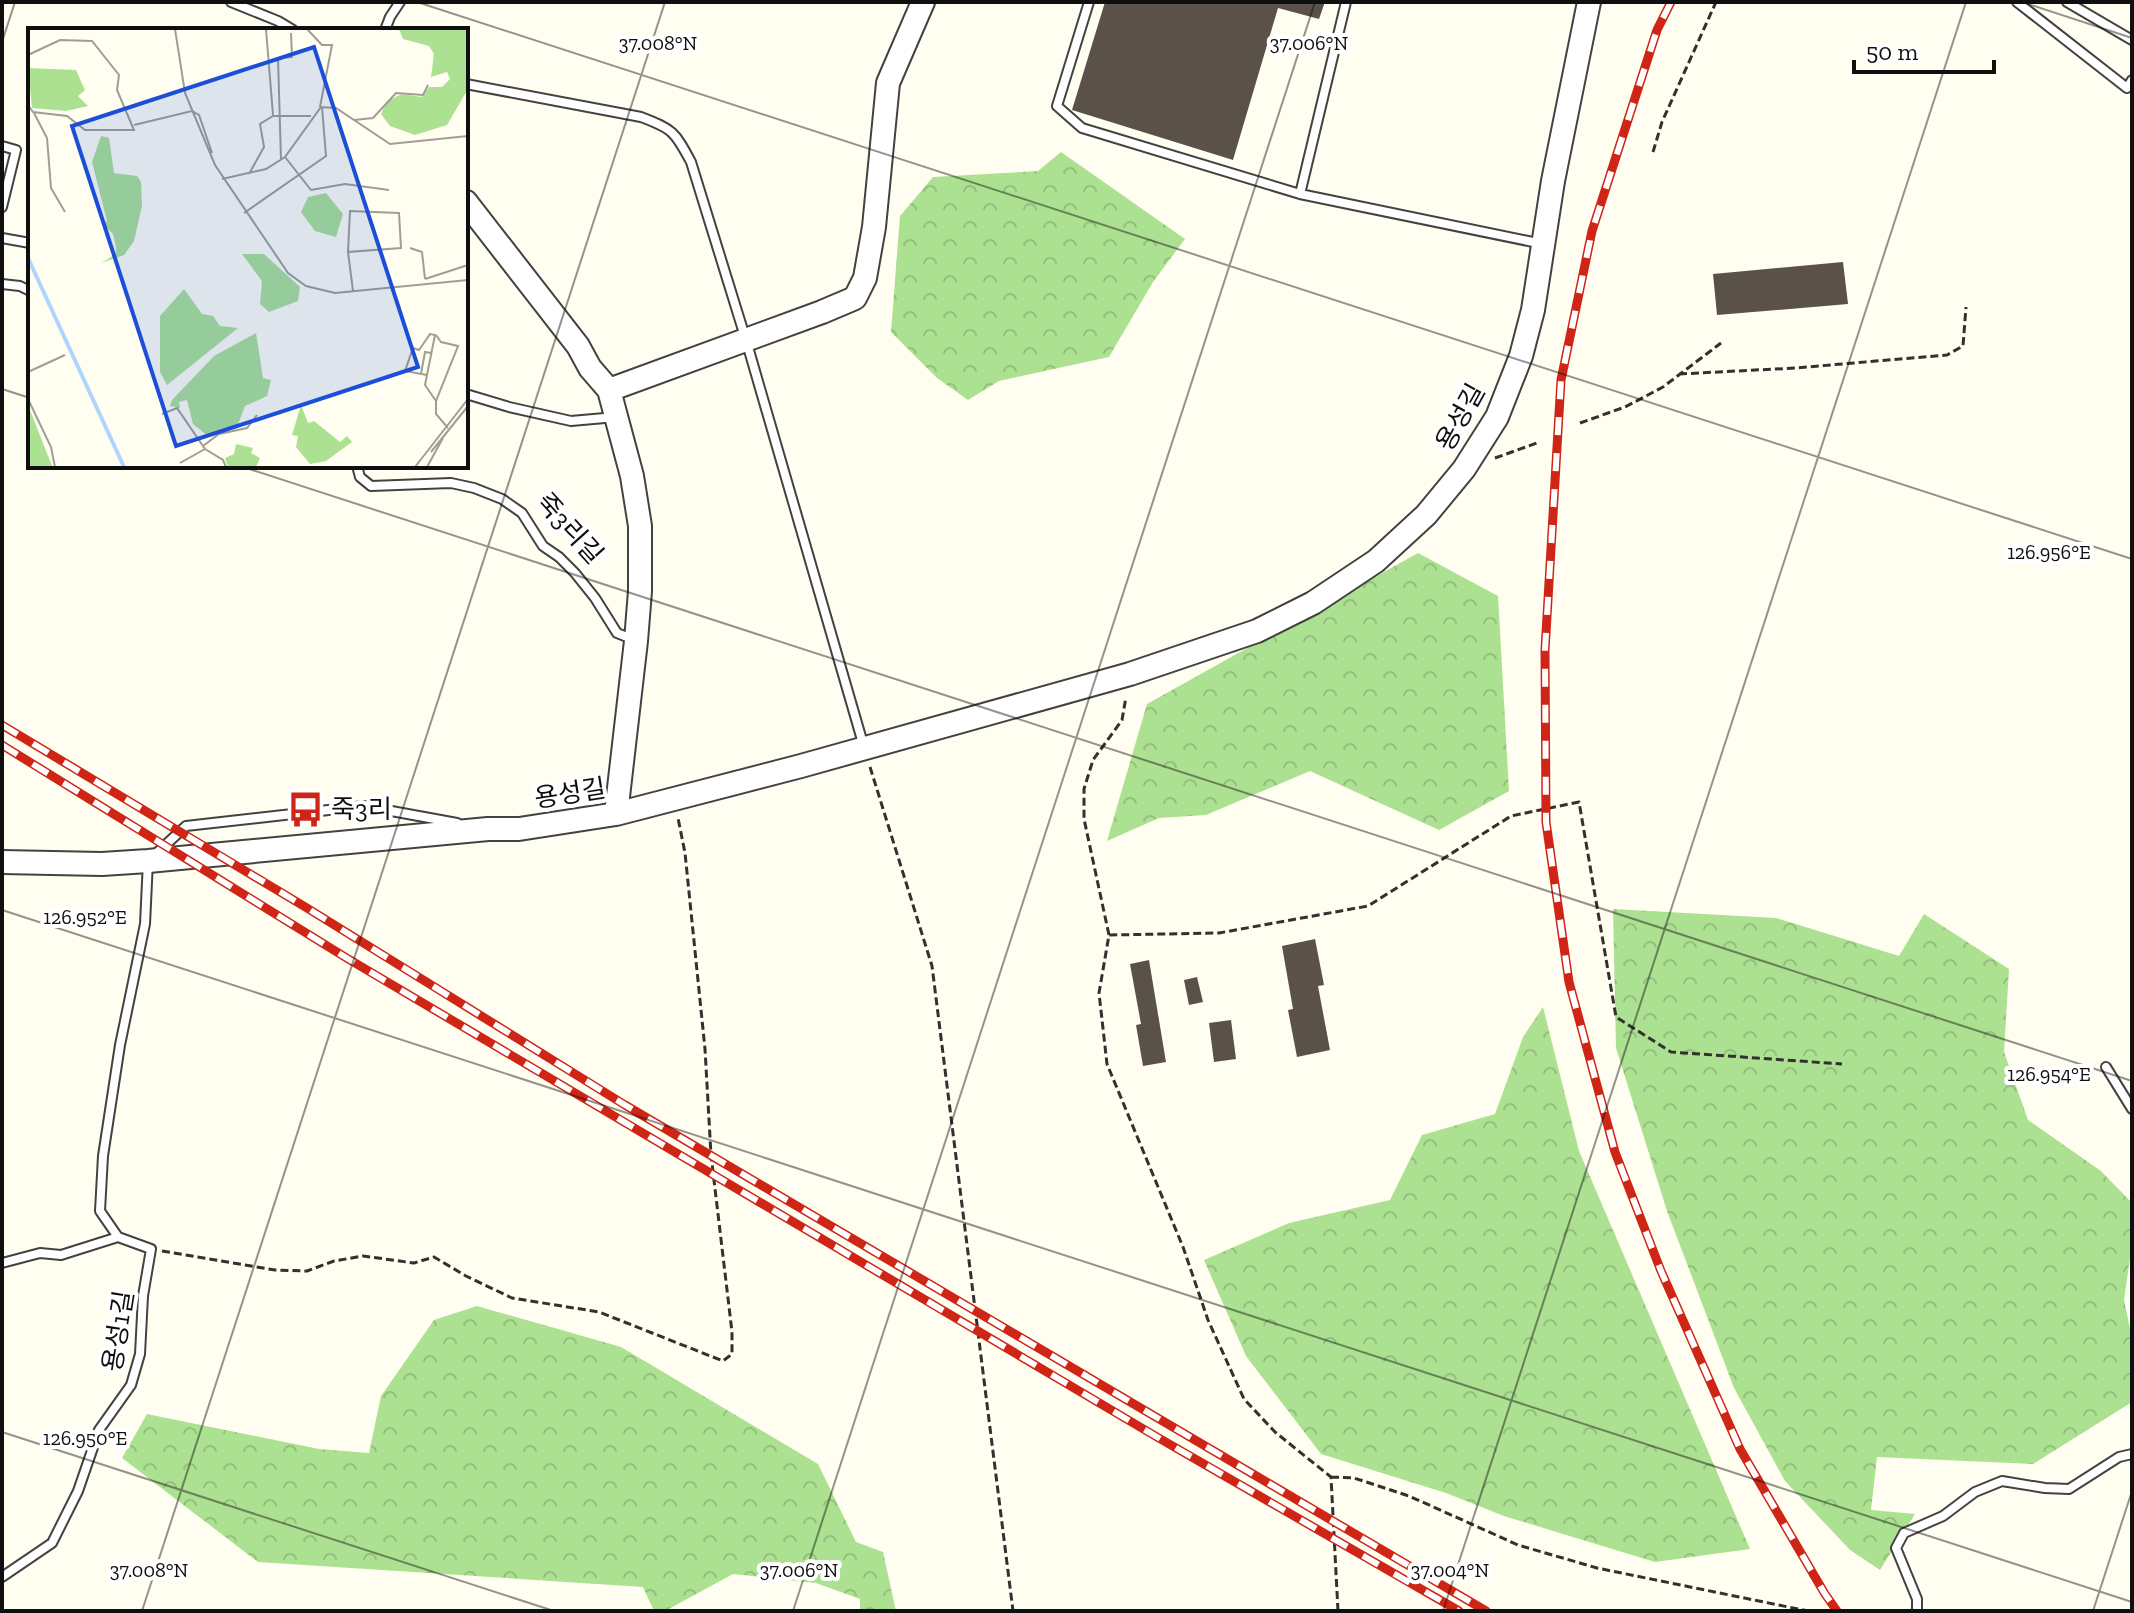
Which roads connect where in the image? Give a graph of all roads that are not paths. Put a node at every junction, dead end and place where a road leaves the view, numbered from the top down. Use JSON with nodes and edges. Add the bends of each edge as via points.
{"nodes":[{"id":1,"x":231,"y":2,"type":"edge"},
{"id":2,"x":400,"y":2,"type":"edge"},
{"id":3,"x":923,"y":2,"type":"edge"},
{"id":4,"x":1089,"y":2,"type":"edge"},
{"id":5,"x":1346,"y":2,"type":"edge"},
{"id":6,"x":1589,"y":2,"type":"edge"},
{"id":7,"x":2017,"y":2,"type":"edge"},
{"id":8,"x":2067,"y":2,"type":"edge"},
{"id":9,"x":290,"y":28,"type":"edge"},
{"id":10,"x":386,"y":28,"type":"edge"},
{"id":11,"x":2132,"y":40,"type":"edge"},
{"id":12,"x":2132,"y":80,"type":"edge"},
{"id":13,"x":468,"y":84,"type":"edge"},
{"id":14,"x":2,"y":146,"type":"edge"},
{"id":15,"x":1300,"y":194,"type":"junction"},
{"id":16,"x":468,"y":205,"type":"edge"},
{"id":17,"x":2,"y":207,"type":"edge"},
{"id":18,"x":2,"y":238,"type":"edge"},
{"id":19,"x":28,"y":243,"type":"edge"},
{"id":20,"x":1544,"y":244,"type":"junction"},
{"id":21,"x":2,"y":284,"type":"edge"},
{"id":22,"x":28,"y":290,"type":"edge"},
{"id":23,"x":746,"y":340,"type":"junction"},
{"id":24,"x":609,"y":390,"type":"junction"},
{"id":25,"x":468,"y":395,"type":"edge"},
{"id":26,"x":617,"y":417,"type":"junction"},
{"id":27,"x":358,"y":468,"type":"edge"},
{"id":28,"x":636,"y":641,"type":"junction"},
{"id":29,"x":864,"y":748,"type":"junction"},
{"id":30,"x":616,"y":814,"type":"junction"},
{"id":31,"x":488,"y":829,"type":"junction"},
{"id":32,"x":148,"y":861,"type":"junction"},
{"id":33,"x":2,"y":862,"type":"edge"},
{"id":34,"x":2106,"y":1067,"type":"dead end"},
{"id":35,"x":2132,"y":1109,"type":"edge"},
{"id":36,"x":118,"y":1237,"type":"junction"},
{"id":37,"x":2,"y":1263,"type":"edge"},
{"id":38,"x":2132,"y":1454,"type":"edge"},
{"id":39,"x":2,"y":1577,"type":"edge"},
{"id":40,"x":1917,"y":1611,"type":"edge"}],
"edges":[{"from":1,"to":9,"type":"lane"},
{"from":2,"to":10,"type":"lane"},
{"from":3,"to":23,"type":"street","via":[[888,83],[874,227],[865,278],[855,298]]},
{"from":4,"to":15,"type":"lane","via":[[1057,106],[1082,128]]},
{"from":5,"to":15,"type":"lane"},
{"from":6,"to":20,"type":"street","name":"용성길"},
{"from":7,"to":12,"type":"lane","via":[[2127,88]]},
{"from":8,"to":11,"type":"lane"},
{"from":13,"to":23,"type":"lane","via":[[641,117],[666,127],[691,162]]},
{"from":14,"to":17,"type":"lane","via":[[16,150]]},
{"from":15,"to":20,"type":"lane"},
{"from":16,"to":24,"type":"street","name":"죽3리길"},
{"from":18,"to":19,"type":"lane"},
{"from":20,"to":29,"type":"street","name":"용성길","via":[[1521,356],[1497,417],[1426,515],[1376,561],[1313,603],[1257,631],[1130,674]]},
{"from":21,"to":22,"type":"lane"},
{"from":23,"to":24,"type":"street"},
{"from":23,"to":29,"type":"lane"},
{"from":24,"to":26,"type":"street","name":"죽3리길"},
{"from":25,"to":26,"type":"lane","via":[[571,421]]},
{"from":26,"to":28,"type":"street","name":"죽3리길","via":[[640,526]]},
{"from":27,"to":28,"type":"lane","name":"죽3리길","via":[[371,486],[451,483],[502,499],[522,513],[543,546],[575,573],[617,633]]},
{"from":28,"to":30,"type":"street","name":"죽3리길"},
{"from":29,"to":30,"type":"street","name":"용성길"},
{"from":30,"to":31,"type":"street","name":"용성길"},
{"from":31,"to":32,"type":"street","name":"용성길"},
{"from":31,"to":32,"type":"lane","via":[[364,806],[186,826]]},
{"from":32,"to":33,"type":"street","name":"용성길"},
{"from":32,"to":36,"type":"lane","via":[[145,924],[103,1156],[100,1211]]},
{"from":34,"to":35,"type":"lane"},
{"from":36,"to":37,"type":"lane","via":[[61,1255],[40,1253]]},
{"from":36,"to":39,"type":"lane","name":"용성1길","via":[[151,1249],[140,1354],[131,1385],[99,1430],[78,1491],[52,1543]]},
{"from":38,"to":40,"type":"lane","via":[[2069,1489],[2002,1481],[1904,1533],[1896,1548]]}]}
